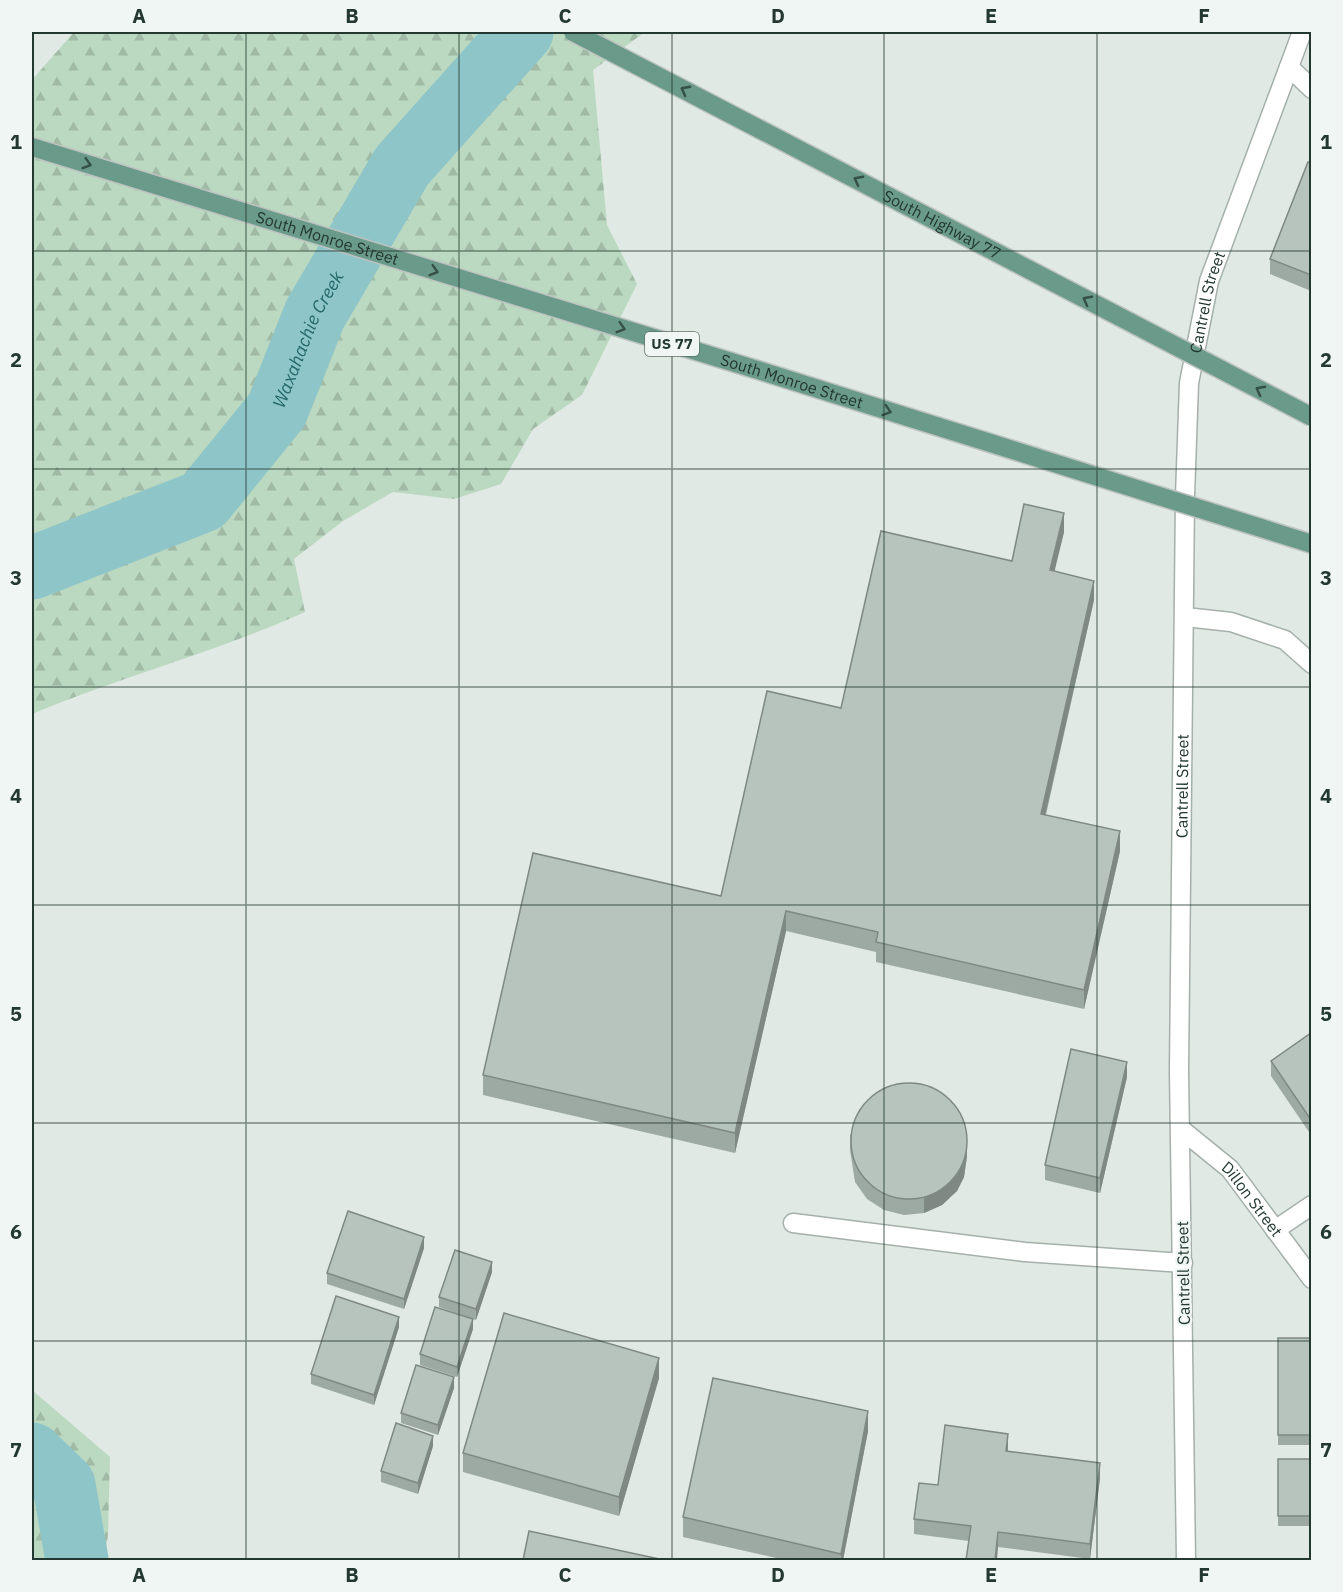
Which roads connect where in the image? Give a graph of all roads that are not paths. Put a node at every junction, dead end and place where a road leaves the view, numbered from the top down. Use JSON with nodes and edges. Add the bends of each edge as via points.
{"nodes":[{"id":1,"x":573,"y":32,"type":"edge"},
{"id":2,"x":1302,"y":32,"type":"edge"},
{"id":3,"x":1289,"y":67,"type":"junction"},
{"id":4,"x":1311,"y":89,"type":"edge"},
{"id":5,"x":32,"y":147,"type":"edge"},
{"id":6,"x":1311,"y":417,"type":"edge"},
{"id":7,"x":1311,"y":544,"type":"edge"},
{"id":8,"x":1185,"y":616,"type":"junction"},
{"id":9,"x":1311,"y":664,"type":"edge"},
{"id":10,"x":1182,"y":1130,"type":"junction"},
{"id":11,"x":1311,"y":1205,"type":"edge"},
{"id":12,"x":794,"y":1223,"type":"dead end"},
{"id":13,"x":1275,"y":1230,"type":"junction"},
{"id":14,"x":1183,"y":1263,"type":"junction"},
{"id":15,"x":1311,"y":1279,"type":"edge"},
{"id":16,"x":1186,"y":1560,"type":"edge"}],
"edges":[{"from":6,"to":1,"type":"main road","name":"South Highway 77","one_way":true,"bridge":true},
{"from":2,"to":3,"type":"street","name":"Cantrell Street"},
{"from":3,"to":4,"type":"street"},
{"from":3,"to":8,"type":"street","name":"Cantrell Street","via":[[1209,281],[1189,383]]},
{"from":5,"to":7,"type":"main road","name":"South Monroe Street","number":"US 77","one_way":true,"bridge":true,"via":[[761,370]]},
{"from":8,"to":9,"type":"street","via":[[1231,622],[1285,640]]},
{"from":8,"to":10,"type":"street","name":"Cantrell Street","via":[[1179,1071]]},
{"from":10,"to":13,"type":"street","name":"Dillon Street","via":[[1230,1169]]},
{"from":10,"to":14,"type":"street","name":"Cantrell Street"},
{"from":11,"to":13,"type":"street"},
{"from":12,"to":14,"type":"street","via":[[1025,1251]]},
{"from":13,"to":15,"type":"street","name":"Dillon Street"},
{"from":14,"to":16,"type":"street","name":"Cantrell Street"}]}
